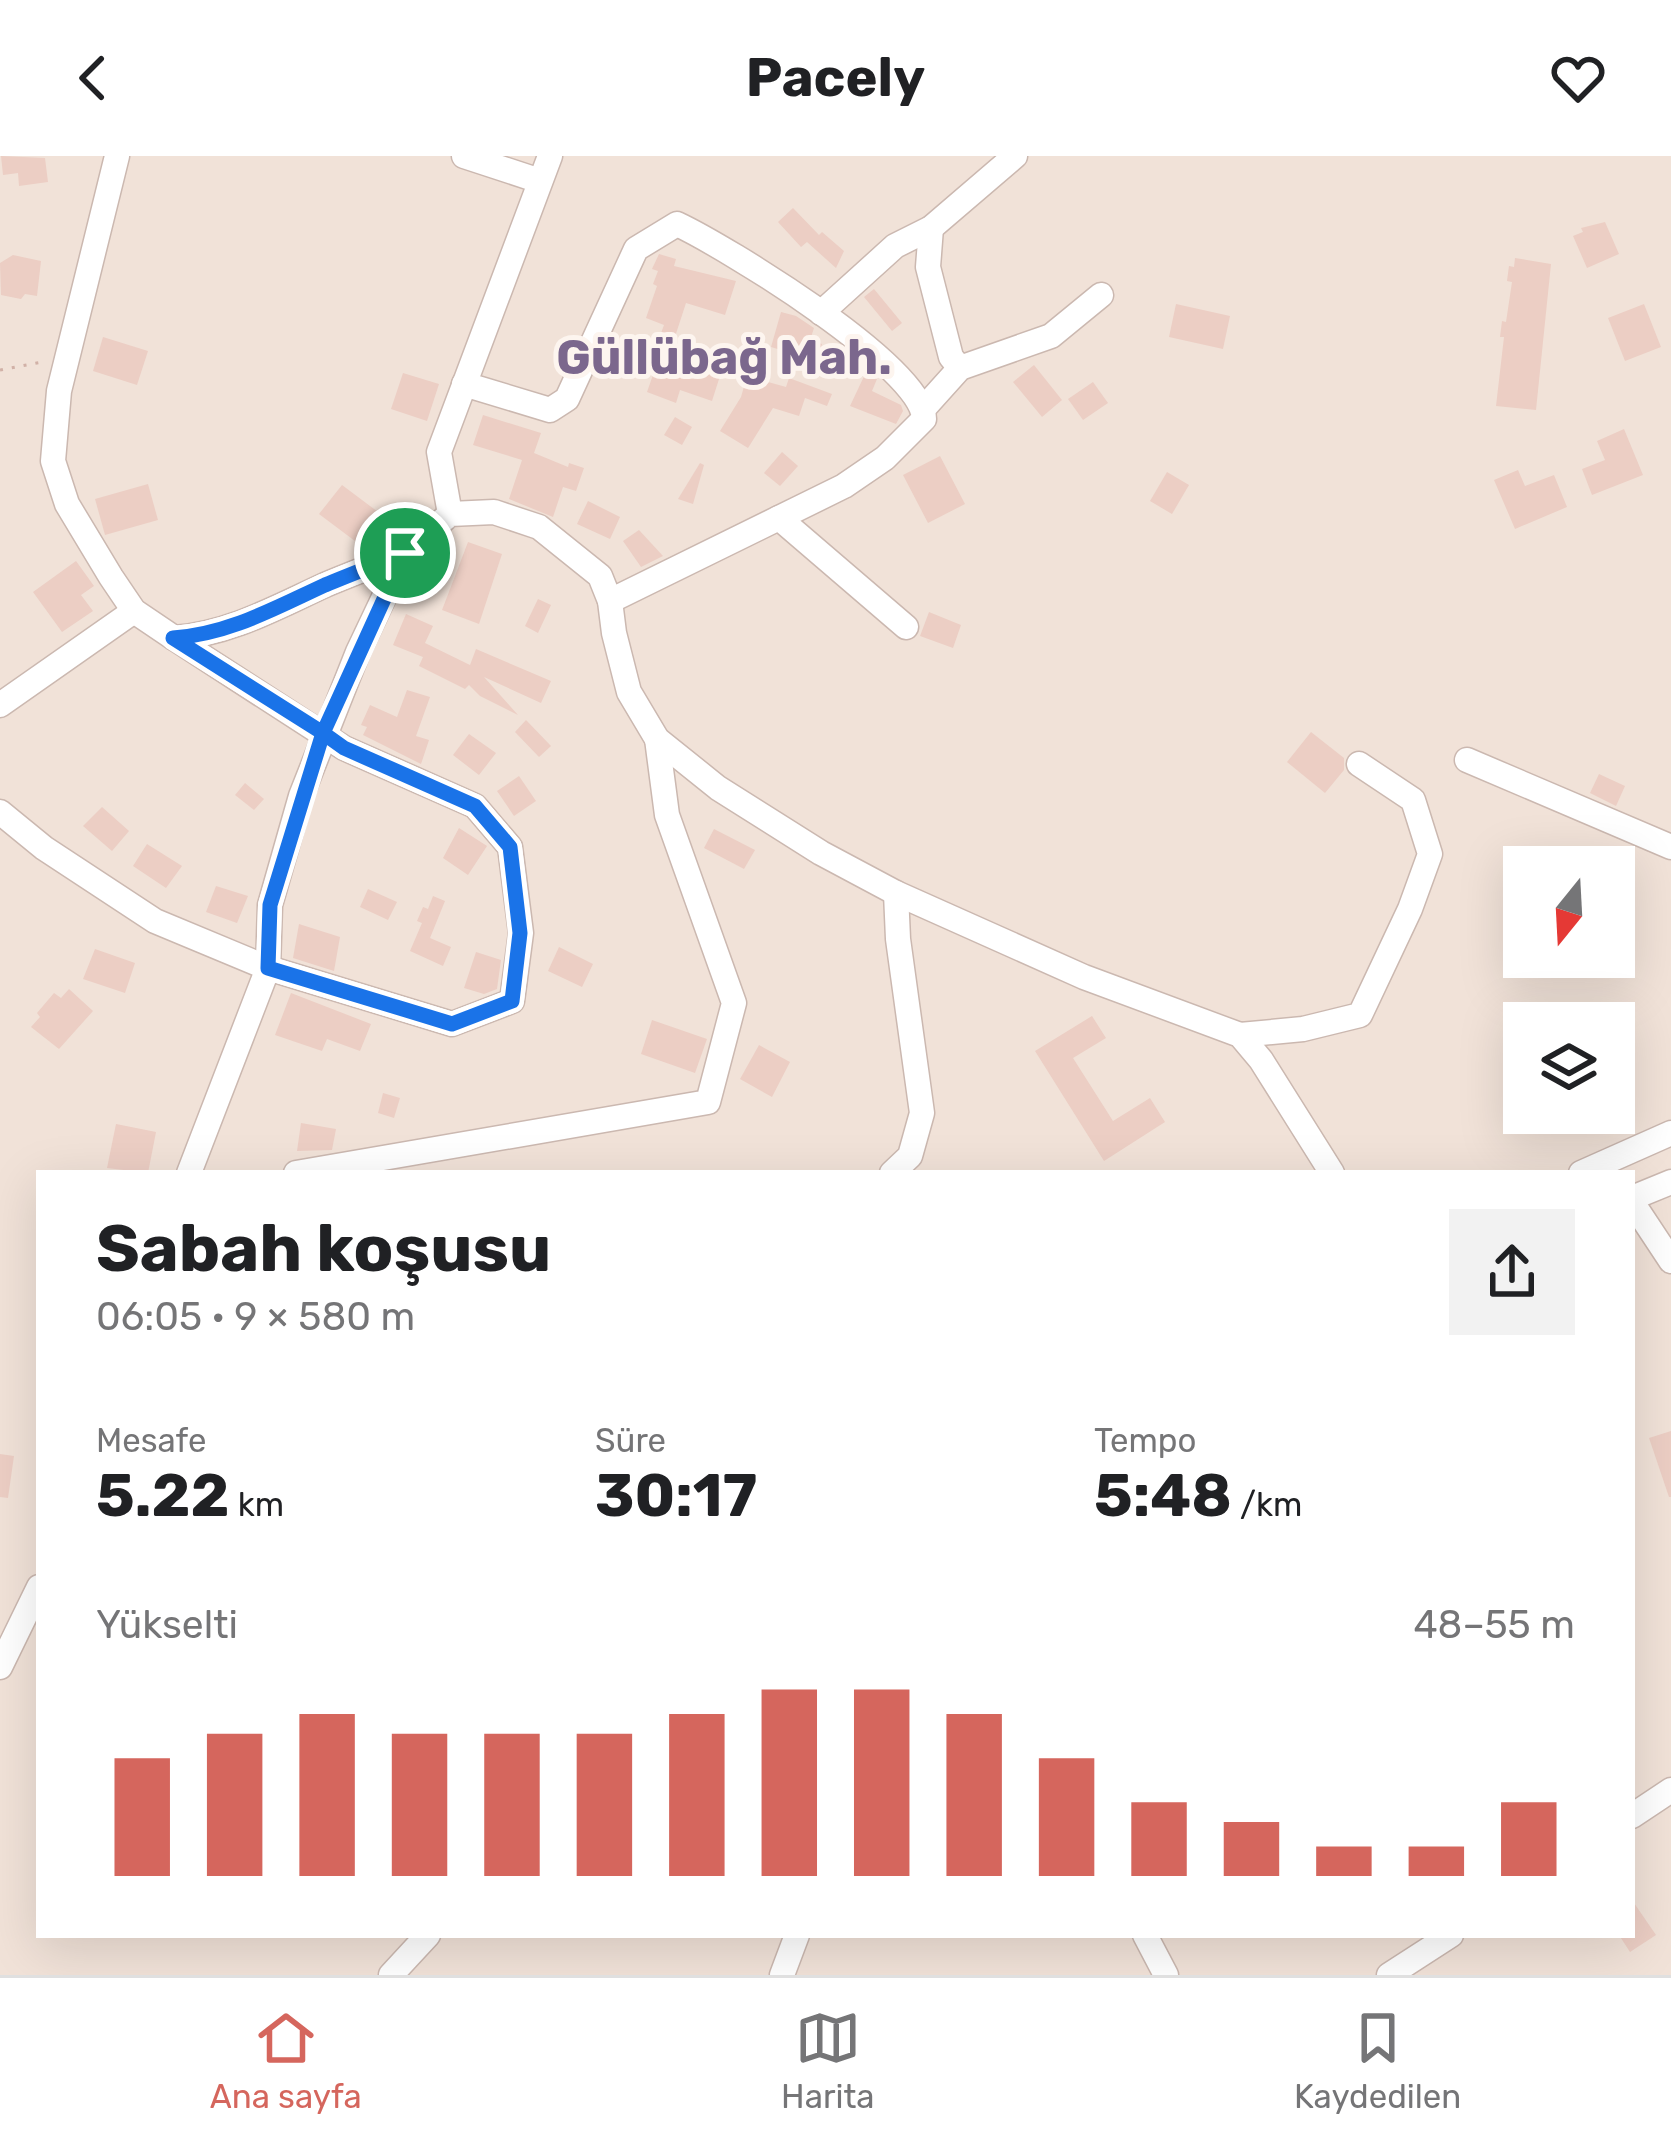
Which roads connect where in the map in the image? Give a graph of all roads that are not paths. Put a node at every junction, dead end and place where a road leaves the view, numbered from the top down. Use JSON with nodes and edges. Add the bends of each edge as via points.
{"nodes":[{"id":1,"x":117,"y":156,"type":"edge"},
{"id":2,"x":464,"y":156,"type":"edge"},
{"id":3,"x":550,"y":156,"type":"edge"},
{"id":4,"x":1011,"y":157,"type":"edge"},
{"id":5,"x":540,"y":181,"type":"junction"},
{"id":6,"x":931,"y":228,"type":"junction"},
{"id":7,"x":1101,"y":296,"type":"dead end"},
{"id":8,"x":820,"y":313,"type":"junction"},
{"id":9,"x":960,"y":368,"type":"junction"},
{"id":10,"x":464,"y":384,"type":"junction"},
{"id":11,"x":924,"y":408,"type":"junction"},
{"id":12,"x":450,"y":514,"type":"junction"},
{"id":13,"x":779,"y":518,"type":"junction"},
{"id":14,"x":405,"y":553,"type":"junction"},
{"id":15,"x":610,"y":601,"type":"junction"},
{"id":16,"x":134,"y":611,"type":"junction"},
{"id":17,"x":906,"y":627,"type":"dead end"},
{"id":18,"x":173,"y":638,"type":"junction"},
{"id":19,"x":0,"y":705,"type":"edge"},
{"id":20,"x":323,"y":733,"type":"junction"},
{"id":21,"x":658,"y":739,"type":"junction"},
{"id":22,"x":1467,"y":760,"type":"dead end"},
{"id":23,"x":1359,"y":764,"type":"dead end"},
{"id":24,"x":0,"y":812,"type":"edge"},
{"id":25,"x":1671,"y":847,"type":"edge"},
{"id":26,"x":896,"y":893,"type":"junction"},
{"id":27,"x":268,"y":968,"type":"junction"},
{"id":28,"x":1240,"y":1035,"type":"junction"},
{"id":29,"x":1671,"y":1133,"type":"edge"},
{"id":30,"x":1619,"y":1165,"type":"edge"},
{"id":31,"x":190,"y":1170,"type":"edge"},
{"id":32,"x":313,"y":1170,"type":"edge"},
{"id":33,"x":895,"y":1170,"type":"edge"},
{"id":34,"x":1330,"y":1170,"type":"edge"},
{"id":35,"x":1671,"y":1182,"type":"edge"},
{"id":36,"x":1635,"y":1199,"type":"edge"},
{"id":37,"x":1635,"y":1205,"type":"edge"},
{"id":38,"x":1671,"y":1261,"type":"edge"},
{"id":39,"x":36,"y":1593,"type":"edge"},
{"id":40,"x":0,"y":1667,"type":"edge"},
{"id":41,"x":1671,"y":1790,"type":"edge"},
{"id":42,"x":1635,"y":1814,"type":"edge"},
{"id":43,"x":425,"y":1938,"type":"edge"},
{"id":44,"x":796,"y":1938,"type":"edge"},
{"id":45,"x":1147,"y":1938,"type":"edge"},
{"id":46,"x":1439,"y":1938,"type":"edge"},
{"id":47,"x":1410,"y":1946,"type":"edge"},
{"id":48,"x":391,"y":1975,"type":"edge"},
{"id":49,"x":782,"y":1975,"type":"edge"},
{"id":50,"x":1166,"y":1975,"type":"edge"},
{"id":51,"x":1389,"y":1975,"type":"edge"}],
"edges":[{"from":1,"to":16,"type":"street","via":[[58,391],[52,461],[67,504]]},
{"from":2,"to":5,"type":"street"},
{"from":3,"to":5,"type":"street"},
{"from":4,"to":6,"type":"street"},
{"from":5,"to":10,"type":"street"},
{"from":6,"to":8,"type":"street","via":[[895,246]]},
{"from":6,"to":9,"type":"street","via":[[928,267]]},
{"from":7,"to":9,"type":"street","via":[[1051,336]]},
{"from":8,"to":10,"type":"street","via":[[677,224],[636,249],[567,399],[550,410]]},
{"from":8,"to":11,"type":"street","via":[[872,351]]},
{"from":9,"to":11,"type":"street"},
{"from":10,"to":12,"type":"street","via":[[439,452]]},
{"from":11,"to":13,"type":"street","via":[[924,419],[885,458]]},
{"from":12,"to":14,"type":"street"},
{"from":12,"to":15,"type":"street","via":[[494,512],[539,527],[600,576]]},
{"from":13,"to":15,"type":"street"},
{"from":13,"to":17,"type":"street"},
{"from":14,"to":18,"type":"street","via":[[270,614]]},
{"from":14,"to":20,"type":"street"},
{"from":15,"to":21,"type":"street","via":[[629,692]]},
{"from":16,"to":18,"type":"street"},
{"from":16,"to":19,"type":"street"},
{"from":18,"to":20,"type":"street"},
{"from":20,"to":27,"type":"street","via":[[270,905]]},
{"from":20,"to":27,"type":"street","via":[[475,806],[510,847],[520,933],[512,1001],[452,1024]]},
{"from":21,"to":26,"type":"street","via":[[763,819]]},
{"from":21,"to":32,"type":"street","via":[[668,815],[734,1003],[708,1102]]},
{"from":22,"to":25,"type":"street"},
{"from":23,"to":28,"type":"street","via":[[1413,800],[1430,854],[1410,909],[1360,1015]]},
{"from":24,"to":27,"type":"street","via":[[155,921]]},
{"from":26,"to":28,"type":"street"},
{"from":26,"to":33,"type":"street","via":[[922,1113],[910,1156]]},
{"from":27,"to":31,"type":"street"},
{"from":28,"to":34,"type":"street"},
{"from":29,"to":30,"type":"street"},
{"from":35,"to":36,"type":"street"},
{"from":37,"to":38,"type":"street"},
{"from":39,"to":40,"type":"street"},
{"from":41,"to":42,"type":"street"},
{"from":43,"to":48,"type":"street"},
{"from":44,"to":49,"type":"street"},
{"from":45,"to":50,"type":"street"},
{"from":46,"to":47,"type":"street"},
{"from":47,"to":51,"type":"street"}]}
